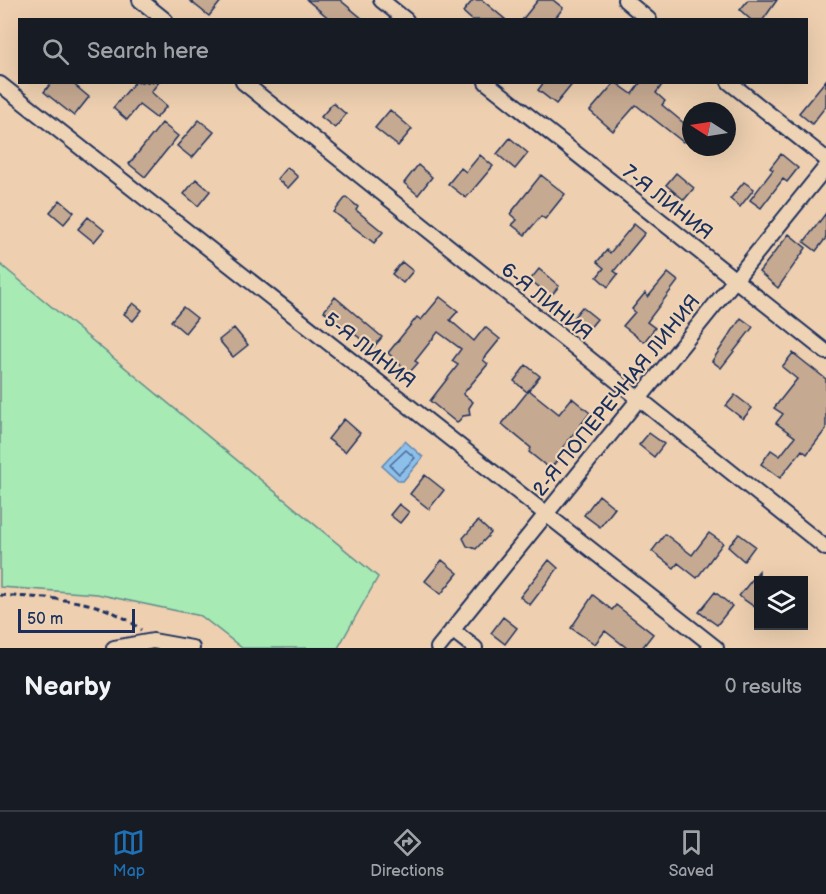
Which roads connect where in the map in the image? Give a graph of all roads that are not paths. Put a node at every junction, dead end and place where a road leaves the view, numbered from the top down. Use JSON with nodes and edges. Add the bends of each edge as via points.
{"nodes":[{"id":1,"x":140,"y":0,"type":"edge"},
{"id":2,"x":381,"y":0,"type":"edge"},
{"id":3,"x":625,"y":0,"type":"edge"},
{"id":4,"x":162,"y":18,"type":"edge"},
{"id":5,"x":404,"y":18,"type":"edge"},
{"id":6,"x":647,"y":18,"type":"edge"},
{"id":7,"x":0,"y":84,"type":"edge"},
{"id":8,"x":245,"y":84,"type":"edge"},
{"id":9,"x":489,"y":84,"type":"edge"},
{"id":10,"x":732,"y":84,"type":"edge"},
{"id":11,"x":826,"y":159,"type":"edge"},
{"id":12,"x":826,"y":167,"type":"edge"},
{"id":13,"x":736,"y":280,"type":"junction"},
{"id":14,"x":826,"y":352,"type":"edge"},
{"id":15,"x":640,"y":400,"type":"junction"},
{"id":16,"x":545,"y":512,"type":"junction"},
{"id":17,"x":826,"y":548,"type":"edge"},
{"id":18,"x":452,"y":630,"type":"junction"},
{"id":19,"x":114,"y":648,"type":"edge"},
{"id":20,"x":192,"y":648,"type":"edge"},
{"id":21,"x":438,"y":648,"type":"edge"},
{"id":22,"x":475,"y":648,"type":"edge"},
{"id":23,"x":716,"y":648,"type":"edge"}],
"edges":[{"from":1,"to":4,"type":"street"},
{"from":2,"to":5,"type":"street"},
{"from":3,"to":6,"type":"street"},
{"from":7,"to":16,"type":"street","name":"5-Я ЛИНИЯ"},
{"from":8,"to":15,"type":"street","name":"6-Я ЛИНИЯ"},
{"from":9,"to":13,"type":"street","name":"7-Я ЛИНИЯ"},
{"from":10,"to":11,"type":"street"},
{"from":12,"to":13,"type":"street","name":"2-Я ПОПЕРЕЧНАЯ ЛИНИЯ"},
{"from":13,"to":14,"type":"street","name":"7-Я ЛИНИЯ"},
{"from":13,"to":15,"type":"street","name":"2-Я ПОПЕРЕЧНАЯ ЛИНИЯ"},
{"from":15,"to":16,"type":"street","name":"2-Я ПОПЕРЕЧНАЯ ЛИНИЯ"},
{"from":15,"to":17,"type":"street","name":"6-Я ЛИНИЯ"},
{"from":16,"to":18,"type":"street","name":"2-Я ПОПЕРЕЧНАЯ ЛИНИЯ"},
{"from":16,"to":23,"type":"street","name":"5-Я ЛИНИЯ"},
{"from":18,"to":21,"type":"street","name":"2-Я ПОПЕРЕЧНАЯ ЛИНИЯ"},
{"from":18,"to":22,"type":"street"},
{"from":19,"to":20,"type":"street","via":[[153,641]]}]}
